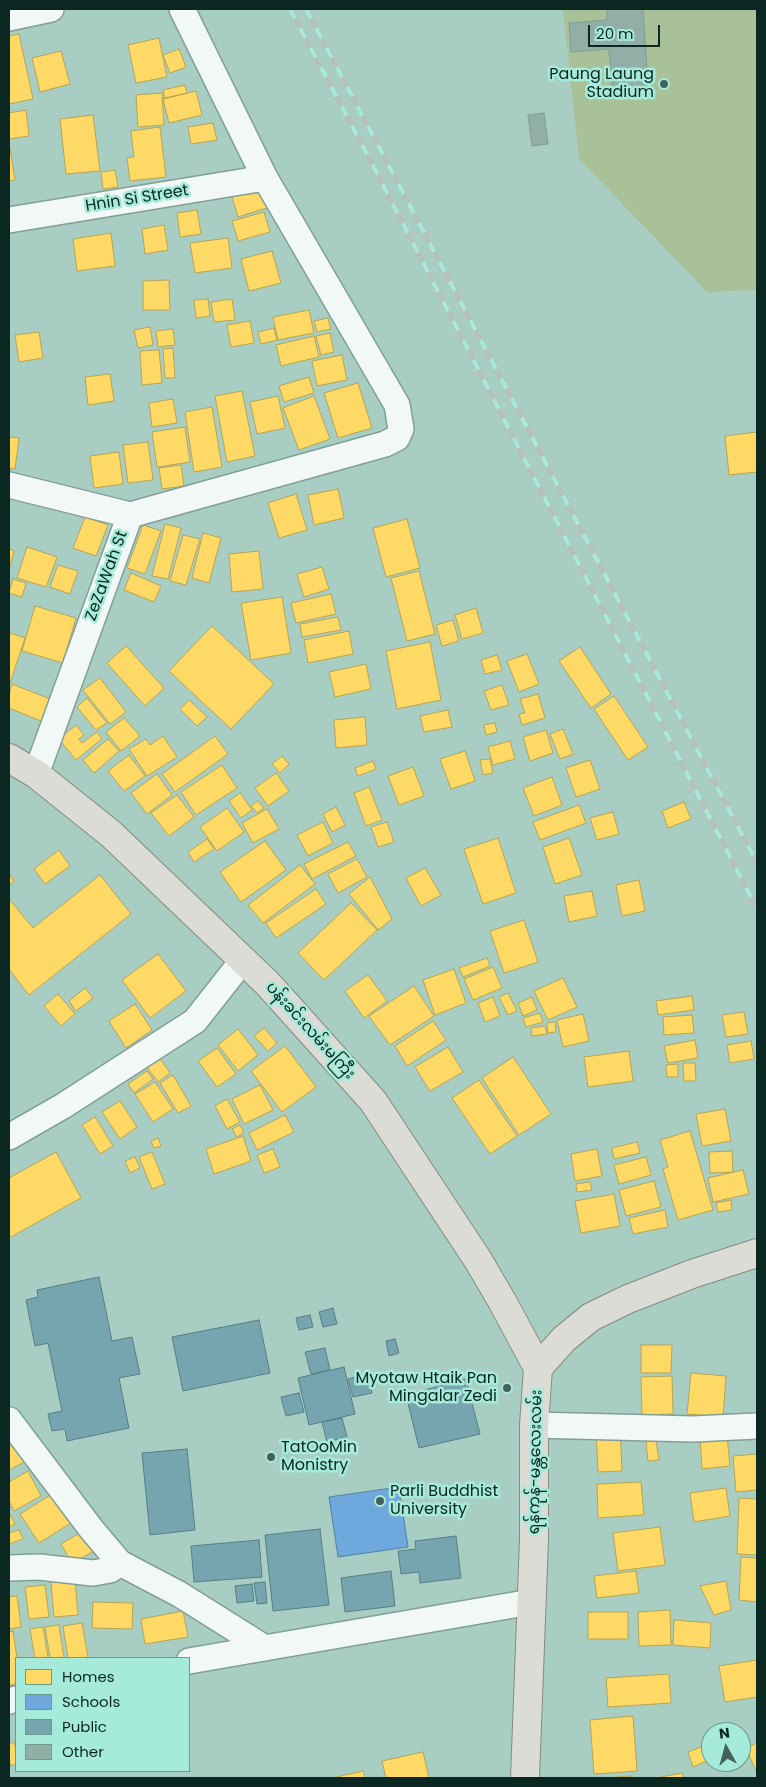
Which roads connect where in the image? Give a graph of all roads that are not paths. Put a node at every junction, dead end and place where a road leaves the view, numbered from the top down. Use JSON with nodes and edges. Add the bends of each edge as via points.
{"nodes":[{"id":1,"x":51,"y":9,"type":"edge"},
{"id":2,"x":182,"y":9,"type":"edge"},
{"id":3,"x":9,"y":18,"type":"edge"},
{"id":4,"x":264,"y":178,"type":"junction"},
{"id":5,"x":9,"y":220,"type":"edge"},
{"id":6,"x":9,"y":485,"type":"edge"},
{"id":7,"x":130,"y":515,"type":"junction"},
{"id":8,"x":9,"y":758,"type":"edge"},
{"id":9,"x":36,"y":774,"type":"junction"},
{"id":10,"x":242,"y":960,"type":"junction"},
{"id":11,"x":9,"y":1137,"type":"edge"},
{"id":12,"x":757,"y":1253,"type":"edge"},
{"id":13,"x":538,"y":1368,"type":"junction"},
{"id":14,"x":9,"y":1420,"type":"edge"},
{"id":15,"x":534,"y":1425,"type":"junction"},
{"id":16,"x":757,"y":1426,"type":"edge"},
{"id":17,"x":120,"y":1563,"type":"junction"},
{"id":18,"x":9,"y":1568,"type":"edge"},
{"id":19,"x":531,"y":1602,"type":"junction"},
{"id":20,"x":265,"y":1648,"type":"junction"},
{"id":21,"x":190,"y":1661,"type":"edge"},
{"id":22,"x":525,"y":1778,"type":"edge"}],
"edges":[{"from":1,"to":3,"type":"street"},
{"from":2,"to":4,"type":"street"},
{"from":4,"to":5,"type":"street","name":"Hnin Si Street"},
{"from":4,"to":7,"type":"street","name":"ZeZaWah St","via":[[397,405],[401,428],[397,438],[385,444]]},
{"from":6,"to":7,"type":"street"},
{"from":7,"to":9,"type":"street","name":"ZeZaWah St"},
{"from":8,"to":9,"type":"main road","name":"ပန်းခင်းလမ်းမကြီး"},
{"from":9,"to":10,"type":"main road","name":"ပန်းခင်းလမ်းမကြီး","via":[[111,834]]},
{"from":10,"to":11,"type":"street","via":[[195,1021]]},
{"from":10,"to":13,"type":"main road","name":"ပန်းခင်းလမ်းမကြီး","via":[[268,984],[373,1101],[478,1260]]},
{"from":12,"to":13,"type":"main road","name":"ရန်ကုန်-မန္တလေးလမ်း","via":[[692,1274],[591,1317],[564,1339]]},
{"from":13,"to":15,"type":"main road","name":"ရန်ကုန်-မန္တလေးလမ်း"},
{"from":14,"to":17,"type":"street"},
{"from":15,"to":16,"type":"street","via":[[693,1429]]},
{"from":15,"to":19,"type":"main road","name":"ရန်ကုန်-မန္တလေးလမ်း"},
{"from":17,"to":18,"type":"street","via":[[110,1570],[93,1573]]},
{"from":17,"to":20,"type":"street","via":[[179,1594]]},
{"from":19,"to":20,"type":"street"},
{"from":19,"to":22,"type":"main road","name":"ရန်ကုန်-မန္တလေးလမ်း"},
{"from":20,"to":21,"type":"street"}]}
